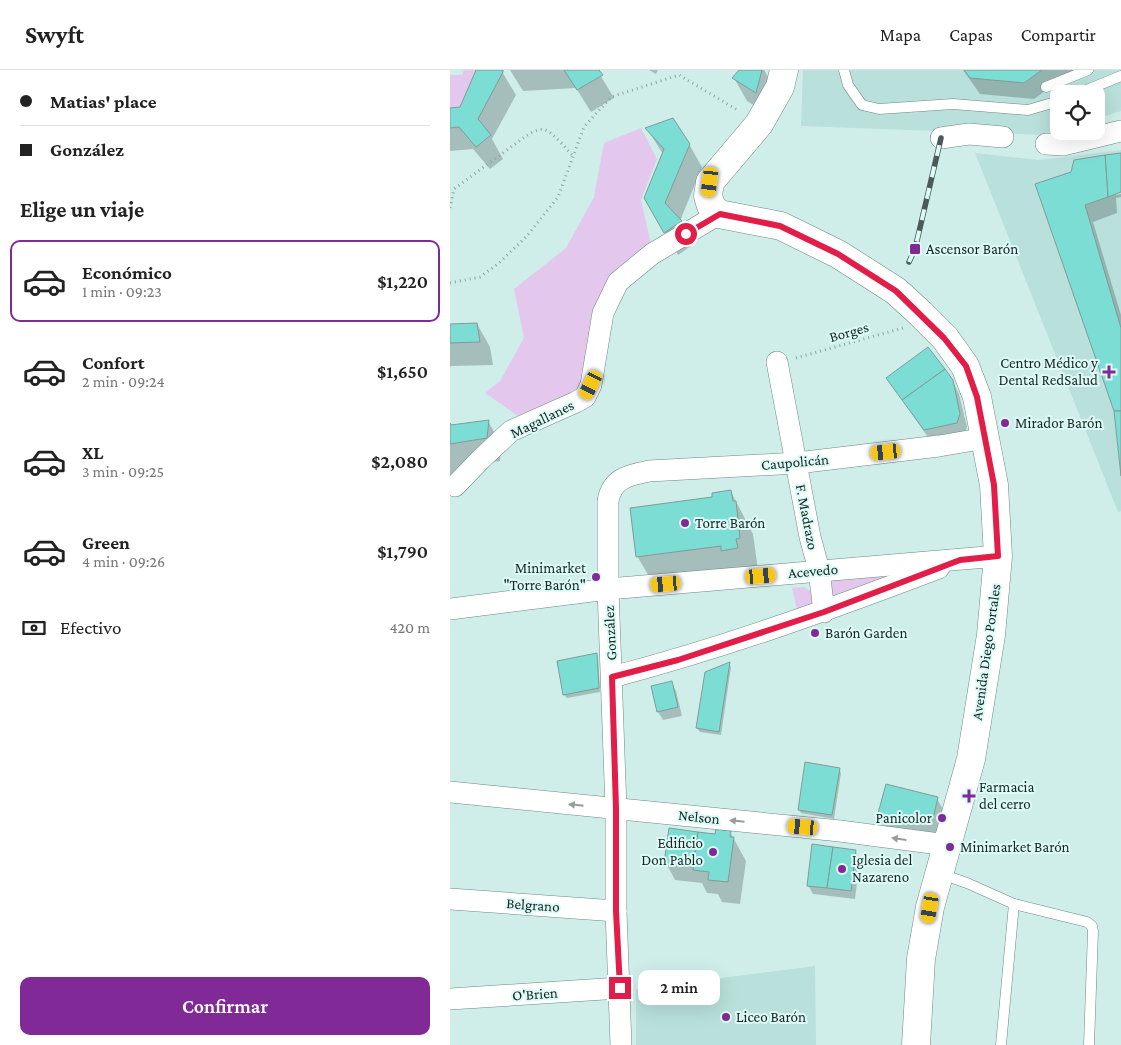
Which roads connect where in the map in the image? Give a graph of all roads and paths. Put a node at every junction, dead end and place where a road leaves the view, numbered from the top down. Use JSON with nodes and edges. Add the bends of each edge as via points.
{"nodes":[{"id":1,"x":784,"y":70,"type":"edge"},
{"id":2,"x":844,"y":70,"type":"edge"},
{"id":3,"x":1088,"y":70,"type":"edge"},
{"id":4,"x":1121,"y":76,"type":"edge"},
{"id":5,"x":1099,"y":85,"type":"edge"},
{"id":6,"x":1046,"y":87,"type":"dead end"},
{"id":7,"x":1050,"y":104,"type":"edge"},
{"id":8,"x":760,"y":124,"type":"junction"},
{"id":9,"x":1121,"y":131,"type":"edge"},
{"id":10,"x":1003,"y":137,"type":"dead end"},
{"id":11,"x":942,"y":138,"type":"dead end"},
{"id":12,"x":1046,"y":144,"type":"dead end"},
{"id":13,"x":574,"y":158,"type":"junction"},
{"id":14,"x":450,"y":208,"type":"edge"},
{"id":15,"x":720,"y":214,"type":"junction"},
{"id":16,"x":450,"y":283,"type":"edge"},
{"id":17,"x":921,"y":314,"type":"junction"},
{"id":18,"x":777,"y":362,"type":"joint"},
{"id":19,"x":986,"y":438,"type":"junction"},
{"id":20,"x":797,"y":463,"type":"junction"},
{"id":21,"x":455,"y":486,"type":"dead end"},
{"id":22,"x":610,"y":491,"type":"joint"},
{"id":23,"x":998,"y":556,"type":"junction"},
{"id":24,"x":960,"y":560,"type":"junction"},
{"id":25,"x":819,"y":570,"type":"junction"},
{"id":26,"x":608,"y":589,"type":"junction"},
{"id":27,"x":450,"y":609,"type":"edge"},
{"id":28,"x":824,"y":612,"type":"junction"},
{"id":29,"x":612,"y":677,"type":"junction"},
{"id":30,"x":450,"y":792,"type":"edge"},
{"id":31,"x":616,"y":809,"type":"junction"},
{"id":32,"x":947,"y":845,"type":"junction"},
{"id":33,"x":940,"y":874,"type":"junction"},
{"id":34,"x":450,"y":899,"type":"edge"},
{"id":35,"x":1014,"y":904,"type":"junction"},
{"id":36,"x":616,"y":911,"type":"junction"},
{"id":37,"x":620,"y":988,"type":"junction"},
{"id":38,"x":450,"y":999,"type":"edge"},
{"id":39,"x":621,"y":1045,"type":"edge"},
{"id":40,"x":916,"y":1045,"type":"edge"},
{"id":41,"x":1001,"y":1045,"type":"edge"},
{"id":42,"x":1089,"y":1045,"type":"edge"}],
"edges":[{"from":1,"to":8,"type":"main road","via":[[780,87]]},
{"from":2,"to":7,"type":"lane","via":[[848,85],[862,104],[879,108],[953,104],[1028,110]]},
{"from":3,"to":6,"type":"lane"},
{"from":4,"to":5,"type":"lane"},
{"from":8,"to":13,"type":"path","via":[[679,75],[611,96],[584,127]]},
{"from":8,"to":15,"type":"main road","via":[[710,182],[708,196],[711,206]]},
{"from":9,"to":12,"type":"street","via":[[1063,145]]},
{"from":10,"to":11,"type":"street","via":[[969,134]]},
{"from":13,"to":14,"type":"path","via":[[549,132],[538,130],[454,189]]},
{"from":13,"to":16,"type":"path","via":[[558,197],[527,236],[480,276]]},
{"from":15,"to":17,"type":"main road","name":"Avenida Diego Portales","via":[[780,226],[838,254],[896,291]]},
{"from":15,"to":21,"type":"street","name":"Magallanes","via":[[652,254],[618,282],[603,313],[591,385],[585,397],[511,431]]},
{"from":17,"to":18,"type":"path","name":"Borges","via":[[903,328]]},
{"from":17,"to":19,"type":"main road","name":"Avenida Diego Portales","via":[[966,366]]},
{"from":18,"to":20,"type":"street","name":"F. Madrazo"},
{"from":19,"to":20,"type":"street","name":"Caupolicán"},
{"from":19,"to":23,"type":"main road","name":"Avenida Diego Portales","via":[[994,485]]},
{"from":20,"to":22,"type":"street","name":"Caupolicán","via":[[649,471],[628,476]]},
{"from":20,"to":25,"type":"street","name":"F. Madrazo"},
{"from":22,"to":26,"type":"street","name":"González"},
{"from":23,"to":24,"type":"street","name":"Acevedo"},
{"from":23,"to":32,"type":"main road","name":"Avenida Diego Portales","via":[[992,635],[971,759]]},
{"from":24,"to":25,"type":"street","name":"Acevedo"},
{"from":24,"to":28,"type":"street"},
{"from":25,"to":26,"type":"street","name":"Acevedo"},
{"from":25,"to":28,"type":"street","name":"F. Madrazo"},
{"from":26,"to":27,"type":"street","name":"Acevedo"},
{"from":26,"to":29,"type":"street","name":"González"},
{"from":28,"to":29,"type":"street","via":[[678,660]]},
{"from":29,"to":31,"type":"street","name":"González"},
{"from":31,"to":30,"type":"street","name":"Nelson","one_way":true},
{"from":32,"to":31,"type":"street","name":"Nelson","one_way":true},
{"from":31,"to":36,"type":"street","name":"González"},
{"from":32,"to":33,"type":"main road","name":"Avenida Diego Portales"},
{"from":33,"to":35,"type":"lane"},
{"from":33,"to":40,"type":"main road","name":"Avenida Diego Portales","via":[[921,959]]},
{"from":34,"to":36,"type":"street","name":"Belgrano"},
{"from":35,"to":41,"type":"lane"},
{"from":35,"to":42,"type":"lane","via":[[1092,926]]},
{"from":36,"to":37,"type":"street","name":"González"},
{"from":37,"to":38,"type":"street","name":"O'Brien"},
{"from":37,"to":39,"type":"street","name":"González"}]}
